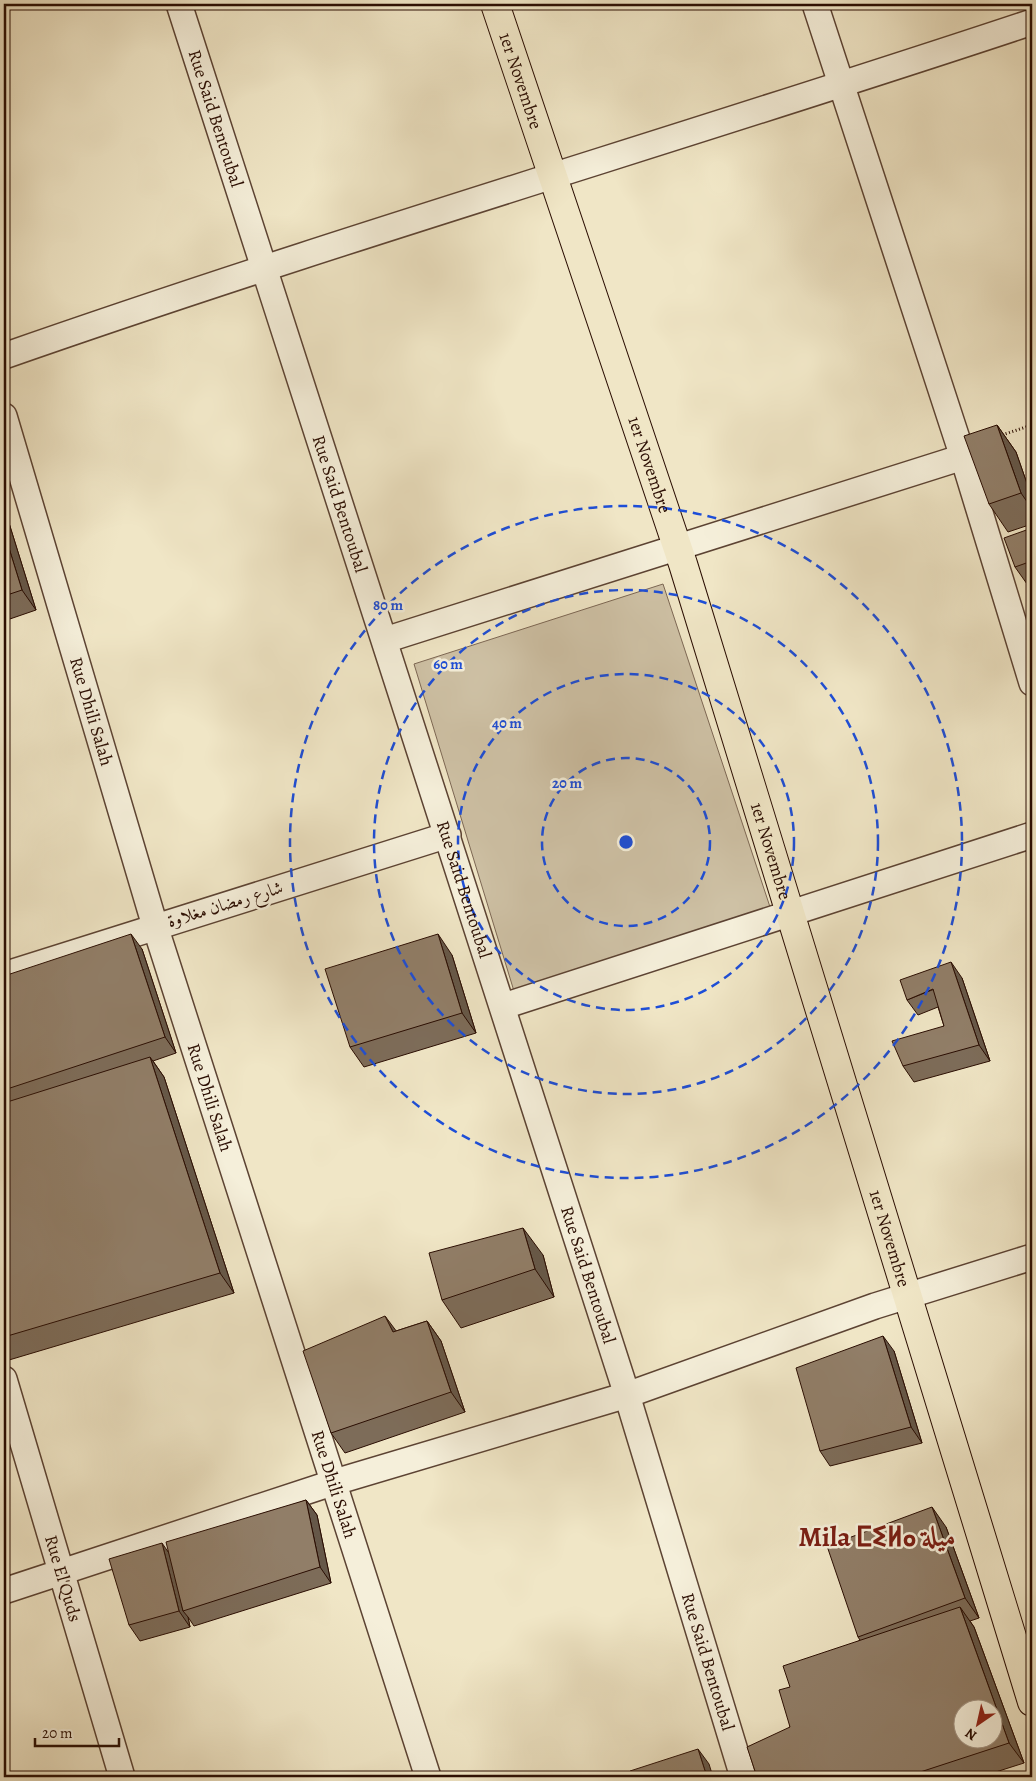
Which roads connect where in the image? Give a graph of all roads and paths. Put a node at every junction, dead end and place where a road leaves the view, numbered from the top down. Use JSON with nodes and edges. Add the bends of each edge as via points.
{"nodes":[{"id":1,"x":179,"y":4,"type":"edge"},
{"id":2,"x":495,"y":4,"type":"edge"},
{"id":3,"x":815,"y":4,"type":"edge"},
{"id":4,"x":1032,"y":22,"type":"edge"},
{"id":5,"x":840,"y":86,"type":"junction"},
{"id":6,"x":552,"y":177,"type":"junction"},
{"id":7,"x":265,"y":268,"type":"junction"},
{"id":8,"x":4,"y":356,"type":"edge"},
{"id":9,"x":4,"y":416,"type":"edge"},
{"id":10,"x":1032,"y":425,"type":"edge"},
{"id":11,"x":962,"y":453,"type":"junction"},
{"id":12,"x":677,"y":548,"type":"junction"},
{"id":13,"x":385,"y":640,"type":"junction"},
{"id":14,"x":1027,"y":652,"type":"edge"},
{"id":15,"x":1032,"y":683,"type":"edge"},
{"id":16,"x":448,"y":835,"type":"junction"},
{"id":17,"x":1032,"y":835,"type":"edge"},
{"id":18,"x":790,"y":914,"type":"junction"},
{"id":19,"x":154,"y":926,"type":"junction"},
{"id":20,"x":4,"y":975,"type":"edge"},
{"id":21,"x":504,"y":1006,"type":"junction"},
{"id":22,"x":1032,"y":1257,"type":"edge"},
{"id":23,"x":908,"y":1296,"type":"junction"},
{"id":24,"x":4,"y":1379,"type":"edge"},
{"id":25,"x":627,"y":1395,"type":"junction"},
{"id":26,"x":335,"y":1482,"type":"junction"},
{"id":27,"x":61,"y":1572,"type":"junction"},
{"id":28,"x":4,"y":1591,"type":"edge"},
{"id":29,"x":1032,"y":1702,"type":"edge"},
{"id":30,"x":122,"y":1777,"type":"edge"},
{"id":31,"x":428,"y":1777,"type":"edge"},
{"id":32,"x":743,"y":1777,"type":"edge"}],
"edges":[{"from":1,"to":7,"type":"street","name":"Rue Said Bentoubal"},
{"from":2,"to":6,"type":"main road","name":"1er Novembre"},
{"from":3,"to":5,"type":"street"},
{"from":4,"to":5,"type":"street"},
{"from":5,"to":6,"type":"street"},
{"from":5,"to":11,"type":"street"},
{"from":6,"to":7,"type":"street"},
{"from":6,"to":12,"type":"main road","name":"1er Novembre"},
{"from":7,"to":8,"type":"street"},
{"from":7,"to":13,"type":"street","name":"Rue Said Bentoubal"},
{"from":9,"to":19,"type":"street","name":"Rue Dhili Salah"},
{"from":10,"to":11,"type":"path"},
{"from":11,"to":12,"type":"street"},
{"from":11,"to":14,"type":"street"},
{"from":12,"to":13,"type":"street"},
{"from":12,"to":18,"type":"main road","name":"1er Novembre"},
{"from":13,"to":16,"type":"street","name":"Rue Said Bentoubal"},
{"from":14,"to":15,"type":"street"},
{"from":16,"to":19,"type":"street","name":"شارع رمضان مغلاوة"},
{"from":16,"to":21,"type":"street","name":"Rue Said Bentoubal"},
{"from":17,"to":18,"type":"street"},
{"from":18,"to":21,"type":"street"},
{"from":18,"to":23,"type":"main road","name":"1er Novembre"},
{"from":19,"to":20,"type":"street","name":"شارع رمضان مغلاوة"},
{"from":19,"to":26,"type":"street","name":"Rue Dhili Salah"},
{"from":21,"to":25,"type":"street","name":"Rue Said Bentoubal"},
{"from":22,"to":23,"type":"street"},
{"from":23,"to":25,"type":"street"},
{"from":23,"to":29,"type":"main road","name":"1er Novembre"},
{"from":24,"to":27,"type":"street","name":"Rue El'Quds"},
{"from":25,"to":26,"type":"street"},
{"from":25,"to":32,"type":"street","name":"Rue Said Bentoubal"},
{"from":26,"to":27,"type":"street"},
{"from":26,"to":31,"type":"street","name":"Rue Dhili Salah"},
{"from":27,"to":28,"type":"street"},
{"from":27,"to":30,"type":"street","name":"Rue El'Quds"}]}
